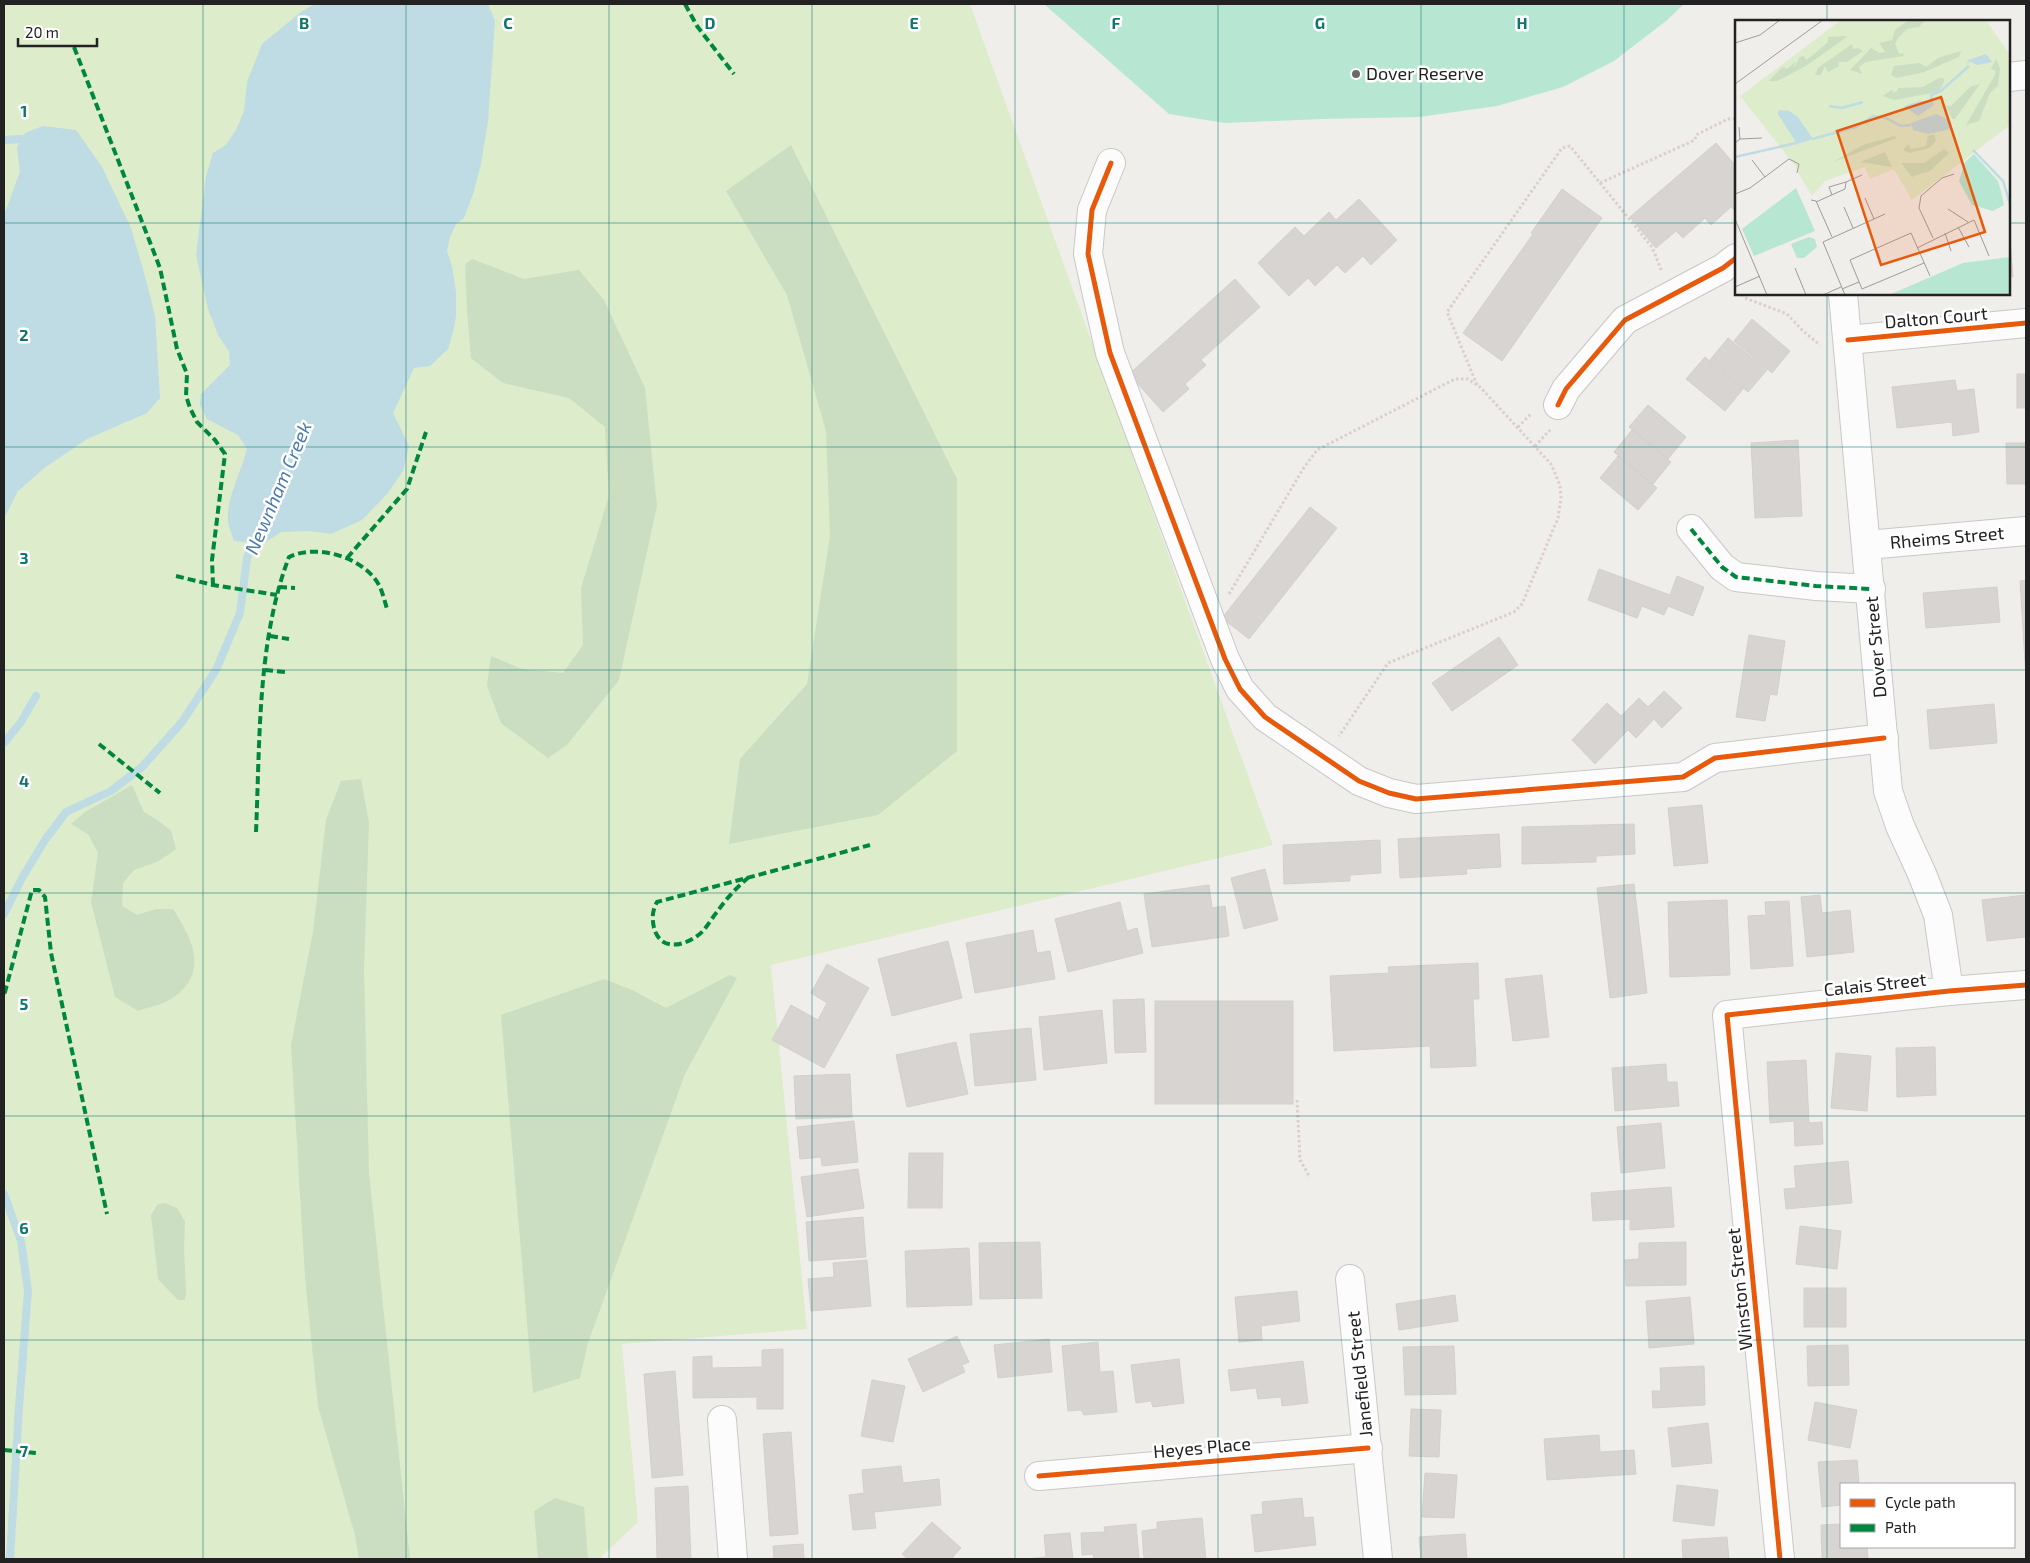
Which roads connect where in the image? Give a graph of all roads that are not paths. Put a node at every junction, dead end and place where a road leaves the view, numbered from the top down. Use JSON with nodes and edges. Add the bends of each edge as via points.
{"nodes":[{"id":1,"x":2026,"y":75,"type":"edge"},
{"id":2,"x":2010,"y":77,"type":"edge"},
{"id":3,"x":1111,"y":163,"type":"dead end"},
{"id":4,"x":1735,"y":259,"type":"edge"},
{"id":5,"x":1843,"y":295,"type":"edge"},
{"id":6,"x":2026,"y":323,"type":"edge"},
{"id":7,"x":1836,"y":344,"type":"junction"},
{"id":8,"x":1558,"y":405,"type":"dead end"},
{"id":9,"x":1691,"y":529,"type":"dead end"},
{"id":10,"x":2026,"y":531,"type":"edge"},
{"id":11,"x":1867,"y":545,"type":"junction"},
{"id":12,"x":1871,"y":589,"type":"junction"},
{"id":13,"x":1884,"y":738,"type":"junction"},
{"id":14,"x":2026,"y":985,"type":"edge"},
{"id":15,"x":1949,"y":991,"type":"junction"},
{"id":16,"x":1727,"y":1015,"type":"joint"},
{"id":17,"x":1350,"y":1279,"type":"dead end"},
{"id":18,"x":722,"y":1420,"type":"dead end"},
{"id":19,"x":1368,"y":1448,"type":"junction"},
{"id":20,"x":1039,"y":1476,"type":"dead end"},
{"id":21,"x":733,"y":1559,"type":"edge"},
{"id":22,"x":1378,"y":1559,"type":"edge"},
{"id":23,"x":1780,"y":1559,"type":"edge"}],
"edges":[{"from":1,"to":2,"type":"street"},
{"from":3,"to":13,"type":"street","via":[[1092,210],[1088,254],[1110,353],[1225,659],[1240,689],[1265,717],[1359,780],[1416,799],[1683,777],[1715,758]]},
{"from":4,"to":8,"type":"street","via":[[1625,320],[1566,389]]},
{"from":5,"to":7,"type":"street","name":"Dover Street"},
{"from":6,"to":7,"type":"street","name":"Dalton Court"},
{"from":7,"to":11,"type":"street","name":"Dover Street"},
{"from":9,"to":12,"type":"street","via":[[1722,567],[1736,577]]},
{"from":10,"to":11,"type":"street","name":"Rheims Street"},
{"from":11,"to":12,"type":"street","name":"Dover Street"},
{"from":12,"to":13,"type":"street","name":"Dover Street"},
{"from":13,"to":15,"type":"street","name":"Dover Street","via":[[1888,791],[1938,915]]},
{"from":14,"to":15,"type":"street","name":"Calais Street"},
{"from":15,"to":16,"type":"street","name":"Calais Street"},
{"from":16,"to":23,"type":"street","name":"Winston Street"},
{"from":17,"to":19,"type":"street","name":"Janefield Street"},
{"from":18,"to":21,"type":"street"},
{"from":19,"to":20,"type":"street","name":"Heyes Place"},
{"from":19,"to":22,"type":"street","name":"Janefield Street"}]}
